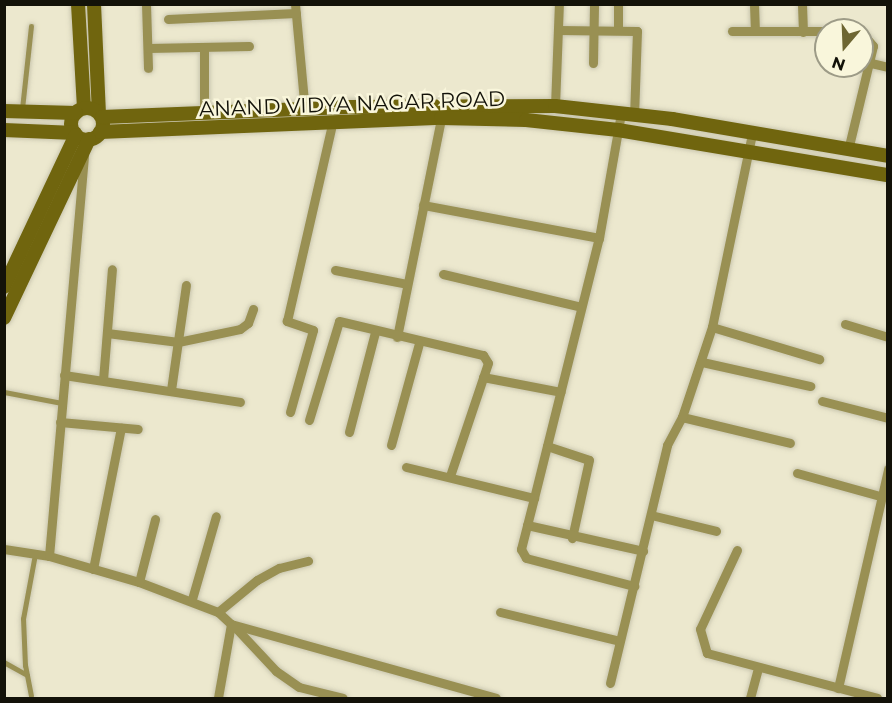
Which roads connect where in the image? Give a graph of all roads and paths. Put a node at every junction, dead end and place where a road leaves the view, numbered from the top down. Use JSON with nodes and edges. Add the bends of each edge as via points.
{"nodes":[{"id":1,"x":78,"y":4,"type":"edge"},
{"id":2,"x":94,"y":4,"type":"edge"},
{"id":3,"x":146,"y":4,"type":"edge"},
{"id":4,"x":559,"y":4,"type":"edge"},
{"id":5,"x":594,"y":4,"type":"edge"},
{"id":6,"x":618,"y":4,"type":"edge"},
{"id":7,"x":754,"y":4,"type":"edge"},
{"id":8,"x":802,"y":4,"type":"edge"},
{"id":9,"x":296,"y":9,"type":"edge"},
{"id":10,"x":168,"y":19,"type":"dead end"},
{"id":11,"x":31,"y":26,"type":"dead end"},
{"id":12,"x":618,"y":29,"type":"junction"},
{"id":13,"x":755,"y":29,"type":"junction"},
{"id":14,"x":558,"y":30,"type":"junction"},
{"id":15,"x":732,"y":31,"type":"dead end"},
{"id":16,"x":594,"y":32,"type":"junction"},
{"id":17,"x":803,"y":32,"type":"junction"},
{"id":18,"x":814,"y":32,"type":"edge"},
{"id":19,"x":249,"y":46,"type":"dead end"},
{"id":20,"x":204,"y":47,"type":"junction"},
{"id":21,"x":148,"y":48,"type":"junction"},
{"id":22,"x":593,"y":63,"type":"dead end"},
{"id":23,"x":148,"y":68,"type":"dead end"},
{"id":24,"x":867,"y":78,"type":"edge"},
{"id":25,"x":555,"y":106,"type":"junction"},
{"id":26,"x":4,"y":111,"type":"edge"},
{"id":27,"x":80,"y":111,"type":"junction"},
{"id":28,"x":305,"y":111,"type":"junction"},
{"id":29,"x":21,"y":112,"type":"junction"},
{"id":30,"x":204,"y":113,"type":"junction"},
{"id":31,"x":628,"y":114,"type":"junction"},
{"id":32,"x":100,"y":115,"type":"junction"},
{"id":33,"x":441,"y":118,"type":"junction"},
{"id":34,"x":332,"y":124,"type":"junction"},
{"id":35,"x":4,"y":130,"type":"edge"},
{"id":36,"x":618,"y":130,"type":"junction"},
{"id":37,"x":752,"y":134,"type":"junction"},
{"id":38,"x":85,"y":137,"type":"junction"},
{"id":39,"x":848,"y":150,"type":"junction"},
{"id":40,"x":749,"y":153,"type":"junction"},
{"id":41,"x":888,"y":156,"type":"edge"},
{"id":42,"x":888,"y":175,"type":"edge"},
{"id":43,"x":423,"y":205,"type":"junction"},
{"id":44,"x":599,"y":238,"type":"junction"},
{"id":45,"x":112,"y":269,"type":"dead end"},
{"id":46,"x":335,"y":270,"type":"dead end"},
{"id":47,"x":443,"y":274,"type":"dead end"},
{"id":48,"x":407,"y":284,"type":"junction"},
{"id":49,"x":186,"y":285,"type":"dead end"},
{"id":50,"x":4,"y":287,"type":"edge"},
{"id":51,"x":581,"y":307,"type":"junction"},
{"id":52,"x":253,"y":309,"type":"dead end"},
{"id":53,"x":4,"y":318,"type":"edge"},
{"id":54,"x":845,"y":324,"type":"dead end"},
{"id":55,"x":712,"y":327,"type":"junction"},
{"id":56,"x":375,"y":332,"type":"junction"},
{"id":57,"x":107,"y":333,"type":"junction"},
{"id":58,"x":397,"y":337,"type":"junction"},
{"id":59,"x":888,"y":337,"type":"edge"},
{"id":60,"x":178,"y":342,"type":"junction"},
{"id":61,"x":418,"y":343,"type":"junction"},
{"id":62,"x":819,"y":359,"type":"dead end"},
{"id":63,"x":702,"y":362,"type":"junction"},
{"id":64,"x":64,"y":375,"type":"junction"},
{"id":65,"x":483,"y":376,"type":"junction"},
{"id":66,"x":103,"y":381,"type":"junction"},
{"id":67,"x":810,"y":386,"type":"dead end"},
{"id":68,"x":171,"y":390,"type":"junction"},
{"id":69,"x":4,"y":392,"type":"edge"},
{"id":70,"x":561,"y":392,"type":"junction"},
{"id":71,"x":822,"y":401,"type":"dead end"},
{"id":72,"x":240,"y":402,"type":"dead end"},
{"id":73,"x":62,"y":403,"type":"junction"},
{"id":74,"x":290,"y":412,"type":"dead end"},
{"id":75,"x":682,"y":417,"type":"junction"},
{"id":76,"x":888,"y":418,"type":"edge"},
{"id":77,"x":309,"y":420,"type":"dead end"},
{"id":78,"x":60,"y":422,"type":"junction"},
{"id":79,"x":121,"y":428,"type":"junction"},
{"id":80,"x":138,"y":429,"type":"dead end"},
{"id":81,"x":349,"y":432,"type":"dead end"},
{"id":82,"x":790,"y":443,"type":"dead end"},
{"id":83,"x":391,"y":445,"type":"dead end"},
{"id":84,"x":548,"y":446,"type":"junction"},
{"id":85,"x":406,"y":468,"type":"dead end"},
{"id":86,"x":888,"y":469,"type":"edge"},
{"id":87,"x":797,"y":473,"type":"dead end"},
{"id":88,"x":450,"y":476,"type":"junction"},
{"id":89,"x":880,"y":496,"type":"junction"},
{"id":90,"x":534,"y":498,"type":"junction"},
{"id":91,"x":651,"y":515,"type":"junction"},
{"id":92,"x":216,"y":516,"type":"dead end"},
{"id":93,"x":154,"y":519,"type":"dead end"},
{"id":94,"x":527,"y":525,"type":"junction"},
{"id":95,"x":716,"y":531,"type":"dead end"},
{"id":96,"x":572,"y":538,"type":"junction"},
{"id":97,"x":4,"y":549,"type":"edge"},
{"id":98,"x":737,"y":550,"type":"dead end"},
{"id":99,"x":643,"y":551,"type":"junction"},
{"id":100,"x":35,"y":554,"type":"junction"},
{"id":101,"x":50,"y":556,"type":"junction"},
{"id":102,"x":308,"y":561,"type":"dead end"},
{"id":103,"x":93,"y":569,"type":"junction"},
{"id":104,"x":139,"y":582,"type":"junction"},
{"id":105,"x":634,"y":585,"type":"junction"},
{"id":106,"x":192,"y":599,"type":"junction"},
{"id":107,"x":218,"y":612,"type":"junction"},
{"id":108,"x":501,"y":612,"type":"dead end"},
{"id":109,"x":231,"y":624,"type":"junction"},
{"id":110,"x":620,"y":641,"type":"junction"},
{"id":111,"x":4,"y":662,"type":"edge"},
{"id":112,"x":758,"y":669,"type":"junction"},
{"id":113,"x":27,"y":675,"type":"junction"},
{"id":114,"x":610,"y":683,"type":"dead end"},
{"id":115,"x":843,"y":693,"type":"edge"},
{"id":116,"x":32,"y":696,"type":"dead end"},
{"id":117,"x":218,"y":699,"type":"edge"},
{"id":118,"x":343,"y":699,"type":"edge"},
{"id":119,"x":496,"y":699,"type":"edge"},
{"id":120,"x":750,"y":699,"type":"edge"},
{"id":121,"x":877,"y":699,"type":"edge"}],
"edges":[{"from":1,"to":27,"type":"main road"},
{"from":2,"to":32,"type":"main road"},
{"from":3,"to":21,"type":"street"},
{"from":4,"to":14,"type":"street"},
{"from":5,"to":16,"type":"street"},
{"from":6,"to":12,"type":"street"},
{"from":7,"to":13,"type":"street"},
{"from":8,"to":17,"type":"street"},
{"from":9,"to":10,"type":"street"},
{"from":9,"to":28,"type":"street"},
{"from":11,"to":29,"type":"lane"},
{"from":12,"to":16,"type":"street"},
{"from":12,"to":31,"type":"street","via":[[634,29],[638,35]]},
{"from":13,"to":15,"type":"street"},
{"from":13,"to":17,"type":"street"},
{"from":14,"to":16,"type":"street"},
{"from":14,"to":25,"type":"street"},
{"from":16,"to":22,"type":"street"},
{"from":17,"to":18,"type":"street"},
{"from":19,"to":20,"type":"street"},
{"from":20,"to":21,"type":"street"},
{"from":20,"to":30,"type":"street"},
{"from":21,"to":23,"type":"street"},
{"from":24,"to":39,"type":"street"},
{"from":25,"to":28,"type":"main road","name":"ANAND VIDYA NAGAR ROAD"},
{"from":25,"to":31,"type":"main road","name":"ANAND VIDYA NAGAR ROAD"},
{"from":26,"to":29,"type":"main road"},
{"from":27,"to":29,"type":"main road"},
{"from":27,"to":32,"type":"main road"},
{"from":27,"to":38,"type":"main road","via":[[71,124]]},
{"from":28,"to":30,"type":"main road","name":"ANAND VIDYA NAGAR ROAD"},
{"from":30,"to":32,"type":"main road","name":"ANAND VIDYA NAGAR ROAD"},
{"from":31,"to":36,"type":"street"},
{"from":31,"to":37,"type":"main road","name":"ANAND VIDYA NAGAR ROAD"},
{"from":32,"to":38,"type":"main road"},
{"from":33,"to":34,"type":"main road","name":"ANAND VIDYA NAGAR ROAD"},
{"from":33,"to":36,"type":"main road","name":"ANAND VIDYA NAGAR ROAD","via":[[526,120]]},
{"from":33,"to":43,"type":"street"},
{"from":34,"to":38,"type":"main road","name":"ANAND VIDYA NAGAR ROAD"},
{"from":34,"to":74,"type":"street","via":[[287,321],[313,330]]},
{"from":35,"to":38,"type":"main road","name":"ANAND VIDYA NAGAR ROAD"},
{"from":36,"to":40,"type":"main road","name":"ANAND VIDYA NAGAR ROAD"},
{"from":36,"to":44,"type":"street"},
{"from":37,"to":39,"type":"main road","name":"ANAND VIDYA NAGAR ROAD"},
{"from":37,"to":40,"type":"street"},
{"from":38,"to":50,"type":"main road"},
{"from":38,"to":53,"type":"main road"},
{"from":38,"to":64,"type":"street"},
{"from":39,"to":41,"type":"main road","name":"ANAND VIDYA NAGAR ROAD"},
{"from":40,"to":42,"type":"main road","name":"ANAND VIDYA NAGAR ROAD"},
{"from":40,"to":55,"type":"street"},
{"from":43,"to":44,"type":"street"},
{"from":43,"to":48,"type":"street"},
{"from":44,"to":51,"type":"street"},
{"from":45,"to":57,"type":"street"},
{"from":46,"to":48,"type":"street"},
{"from":47,"to":51,"type":"street"},
{"from":48,"to":58,"type":"street"},
{"from":49,"to":60,"type":"street"},
{"from":51,"to":70,"type":"street"},
{"from":52,"to":60,"type":"street","via":[[248,323],[240,329]]},
{"from":54,"to":59,"type":"street"},
{"from":55,"to":62,"type":"street"},
{"from":55,"to":63,"type":"street"},
{"from":56,"to":58,"type":"street"},
{"from":56,"to":77,"type":"street","via":[[339,321]]},
{"from":56,"to":81,"type":"street"},
{"from":57,"to":60,"type":"street"},
{"from":57,"to":66,"type":"street"},
{"from":58,"to":61,"type":"street"},
{"from":60,"to":68,"type":"street"},
{"from":61,"to":65,"type":"street","via":[[483,355],[488,363]]},
{"from":61,"to":83,"type":"street"},
{"from":63,"to":67,"type":"street"},
{"from":63,"to":75,"type":"street"},
{"from":64,"to":66,"type":"street"},
{"from":64,"to":73,"type":"street"},
{"from":65,"to":70,"type":"street"},
{"from":65,"to":88,"type":"street"},
{"from":66,"to":68,"type":"street"},
{"from":68,"to":72,"type":"street"},
{"from":69,"to":73,"type":"lane"},
{"from":70,"to":84,"type":"street"},
{"from":71,"to":76,"type":"street"},
{"from":73,"to":78,"type":"street"},
{"from":75,"to":82,"type":"street"},
{"from":75,"to":91,"type":"street","via":[[667,445]]},
{"from":78,"to":79,"type":"street"},
{"from":78,"to":101,"type":"street"},
{"from":79,"to":80,"type":"street"},
{"from":79,"to":103,"type":"street"},
{"from":84,"to":90,"type":"street"},
{"from":84,"to":96,"type":"street","via":[[589,460]]},
{"from":85,"to":88,"type":"street"},
{"from":86,"to":89,"type":"street"},
{"from":87,"to":89,"type":"street"},
{"from":88,"to":90,"type":"street"},
{"from":89,"to":115,"type":"street"},
{"from":90,"to":94,"type":"street"},
{"from":91,"to":95,"type":"street"},
{"from":91,"to":99,"type":"street"},
{"from":92,"to":106,"type":"street"},
{"from":93,"to":104,"type":"street"},
{"from":94,"to":96,"type":"street"},
{"from":94,"to":105,"type":"street","via":[[521,549],[526,558]]},
{"from":96,"to":99,"type":"street"},
{"from":97,"to":100,"type":"street"},
{"from":98,"to":112,"type":"street","via":[[704,618],[700,638],[707,653]]},
{"from":99,"to":105,"type":"street"},
{"from":100,"to":101,"type":"street"},
{"from":100,"to":113,"type":"lane","via":[[23,619]]},
{"from":101,"to":103,"type":"street"},
{"from":102,"to":107,"type":"street","via":[[279,568],[257,580]]},
{"from":103,"to":104,"type":"street"},
{"from":104,"to":106,"type":"street"},
{"from":105,"to":110,"type":"street"},
{"from":106,"to":107,"type":"street"},
{"from":107,"to":109,"type":"street"},
{"from":108,"to":110,"type":"street"},
{"from":109,"to":117,"type":"street"},
{"from":109,"to":118,"type":"street","via":[[276,672],[299,687]]},
{"from":109,"to":119,"type":"street"},
{"from":110,"to":114,"type":"street"},
{"from":111,"to":113,"type":"lane"},
{"from":112,"to":115,"type":"street"},
{"from":112,"to":120,"type":"street"},
{"from":113,"to":116,"type":"lane"},
{"from":115,"to":121,"type":"street"}]}
